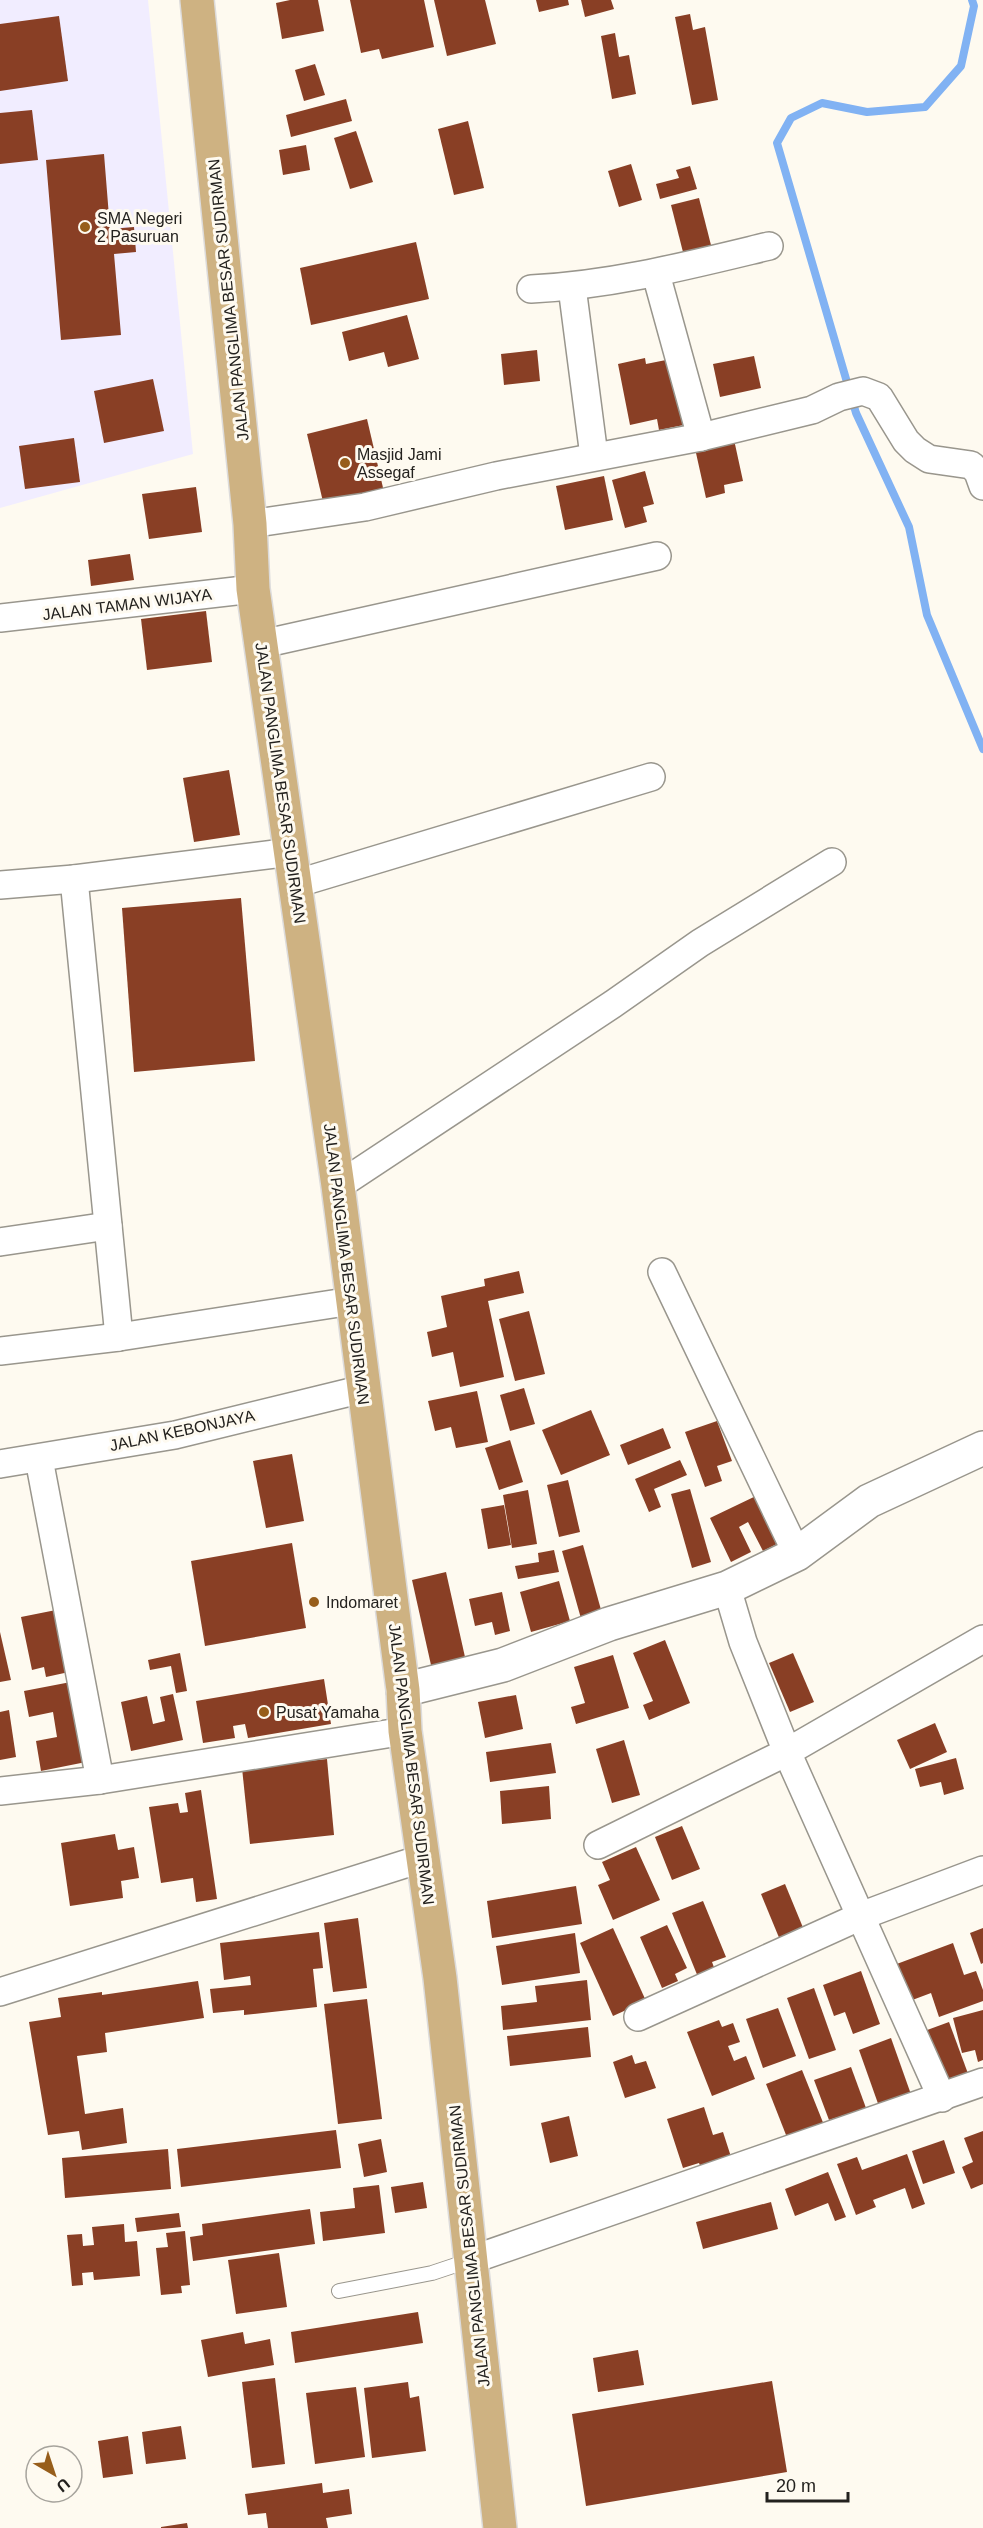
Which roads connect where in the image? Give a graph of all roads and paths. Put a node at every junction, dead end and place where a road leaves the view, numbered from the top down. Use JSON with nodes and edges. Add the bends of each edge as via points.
{"nodes":[{"id":1,"x":197,"y":0,"type":"edge"},
{"id":2,"x":770,"y":246,"type":"dead end"},
{"id":3,"x":656,"y":274,"type":"junction"},
{"id":4,"x":572,"y":287,"type":"junction"},
{"id":5,"x":531,"y":289,"type":"dead end"},
{"id":6,"x":701,"y":437,"type":"junction"},
{"id":7,"x":594,"y":456,"type":"junction"},
{"id":8,"x":983,"y":486,"type":"edge"},
{"id":9,"x":250,"y":524,"type":"junction"},
{"id":10,"x":657,"y":556,"type":"dead end"},
{"id":11,"x":253,"y":589,"type":"junction"},
{"id":12,"x":0,"y":618,"type":"edge"},
{"id":13,"x":262,"y":644,"type":"junction"},
{"id":14,"x":651,"y":777,"type":"dead end"},
{"id":15,"x":832,"y":862,"type":"dead end"},
{"id":16,"x":293,"y":868,"type":"junction"},
{"id":17,"x":74,"y":879,"type":"junction"},
{"id":18,"x":0,"y":885,"type":"edge"},
{"id":19,"x":338,"y":1186,"type":"junction"},
{"id":20,"x":108,"y":1226,"type":"junction"},
{"id":21,"x":0,"y":1242,"type":"edge"},
{"id":22,"x":662,"y":1272,"type":"dead end"},
{"id":23,"x":352,"y":1301,"type":"junction"},
{"id":24,"x":119,"y":1337,"type":"junction"},
{"id":25,"x":0,"y":1351,"type":"edge"},
{"id":26,"x":363,"y":1389,"type":"junction"},
{"id":27,"x":983,"y":1448,"type":"edge"},
{"id":28,"x":39,"y":1459,"type":"junction"},
{"id":29,"x":0,"y":1464,"type":"edge"},
{"id":30,"x":797,"y":1554,"type":"junction"},
{"id":31,"x":727,"y":1588,"type":"junction"},
{"id":32,"x":983,"y":1639,"type":"edge"},
{"id":33,"x":402,"y":1690,"type":"junction"},
{"id":34,"x":405,"y":1731,"type":"junction"},
{"id":35,"x":787,"y":1752,"type":"junction"},
{"id":36,"x":100,"y":1780,"type":"junction"},
{"id":37,"x":0,"y":1791,"type":"edge"},
{"id":38,"x":598,"y":1845,"type":"dead end"},
{"id":39,"x":424,"y":1858,"type":"junction"},
{"id":40,"x":983,"y":1870,"type":"edge"},
{"id":41,"x":861,"y":1916,"type":"junction"},
{"id":42,"x":0,"y":1992,"type":"edge"},
{"id":43,"x":638,"y":2017,"type":"dead end"},
{"id":44,"x":983,"y":2082,"type":"edge"},
{"id":45,"x":942,"y":2098,"type":"junction"},
{"id":46,"x":471,"y":2260,"type":"junction"},
{"id":47,"x":339,"y":2291,"type":"dead end"},
{"id":48,"x":500,"y":2528,"type":"edge"}],
"edges":[{"from":1,"to":9,"type":"main road","name":"JALAN PANGLIMA BESAR SUDIRMAN"},
{"from":2,"to":3,"type":"street"},
{"from":3,"to":4,"type":"street"},
{"from":3,"to":6,"type":"street"},
{"from":4,"to":5,"type":"street"},
{"from":4,"to":7,"type":"street"},
{"from":6,"to":7,"type":"street"},
{"from":6,"to":8,"type":"street","via":[[812,410],[851,394],[879,397],[915,450],[929,459],[971,465]]},
{"from":7,"to":9,"type":"street","via":[[365,507]]},
{"from":9,"to":11,"type":"main road","name":"JALAN PANGLIMA BESAR SUDIRMAN"},
{"from":10,"to":13,"type":"street"},
{"from":11,"to":12,"type":"street","name":"JALAN TAMAN WIJAYA"},
{"from":11,"to":13,"type":"main road","name":"JALAN PANGLIMA BESAR SUDIRMAN"},
{"from":13,"to":16,"type":"main road","name":"JALAN PANGLIMA BESAR SUDIRMAN"},
{"from":14,"to":16,"type":"street"},
{"from":15,"to":19,"type":"street","via":[[700,943]]},
{"from":16,"to":17,"type":"street"},
{"from":16,"to":19,"type":"main road","name":"JALAN PANGLIMA BESAR SUDIRMAN"},
{"from":17,"to":18,"type":"street"},
{"from":17,"to":20,"type":"street"},
{"from":19,"to":23,"type":"main road","name":"JALAN PANGLIMA BESAR SUDIRMAN"},
{"from":20,"to":21,"type":"street"},
{"from":20,"to":24,"type":"street"},
{"from":22,"to":30,"type":"street"},
{"from":23,"to":24,"type":"street"},
{"from":23,"to":26,"type":"main road","name":"JALAN PANGLIMA BESAR SUDIRMAN"},
{"from":24,"to":25,"type":"street"},
{"from":26,"to":28,"type":"street","name":"JALAN KEBONJAYA","via":[[175,1435]]},
{"from":26,"to":33,"type":"main road","name":"JALAN PANGLIMA BESAR SUDIRMAN"},
{"from":27,"to":30,"type":"main road","via":[[868,1501]]},
{"from":28,"to":29,"type":"street","name":"JALAN KEBONJAYA"},
{"from":28,"to":36,"type":"street"},
{"from":30,"to":31,"type":"main road"},
{"from":31,"to":33,"type":"main road","via":[[609,1624],[503,1665]]},
{"from":31,"to":35,"type":"street","via":[[743,1642]]},
{"from":32,"to":35,"type":"street"},
{"from":33,"to":34,"type":"main road","name":"JALAN PANGLIMA BESAR SUDIRMAN"},
{"from":34,"to":36,"type":"street"},
{"from":34,"to":39,"type":"main road","name":"JALAN PANGLIMA BESAR SUDIRMAN"},
{"from":35,"to":38,"type":"street"},
{"from":35,"to":41,"type":"street"},
{"from":36,"to":37,"type":"street"},
{"from":39,"to":42,"type":"street"},
{"from":39,"to":46,"type":"main road","name":"JALAN PANGLIMA BESAR SUDIRMAN"},
{"from":40,"to":41,"type":"street"},
{"from":41,"to":43,"type":"street"},
{"from":41,"to":45,"type":"street"},
{"from":44,"to":45,"type":"street"},
{"from":45,"to":46,"type":"street"},
{"from":46,"to":47,"type":"lane","via":[[432,2273]]},
{"from":46,"to":48,"type":"main road","name":"JALAN PANGLIMA BESAR SUDIRMAN"}]}
